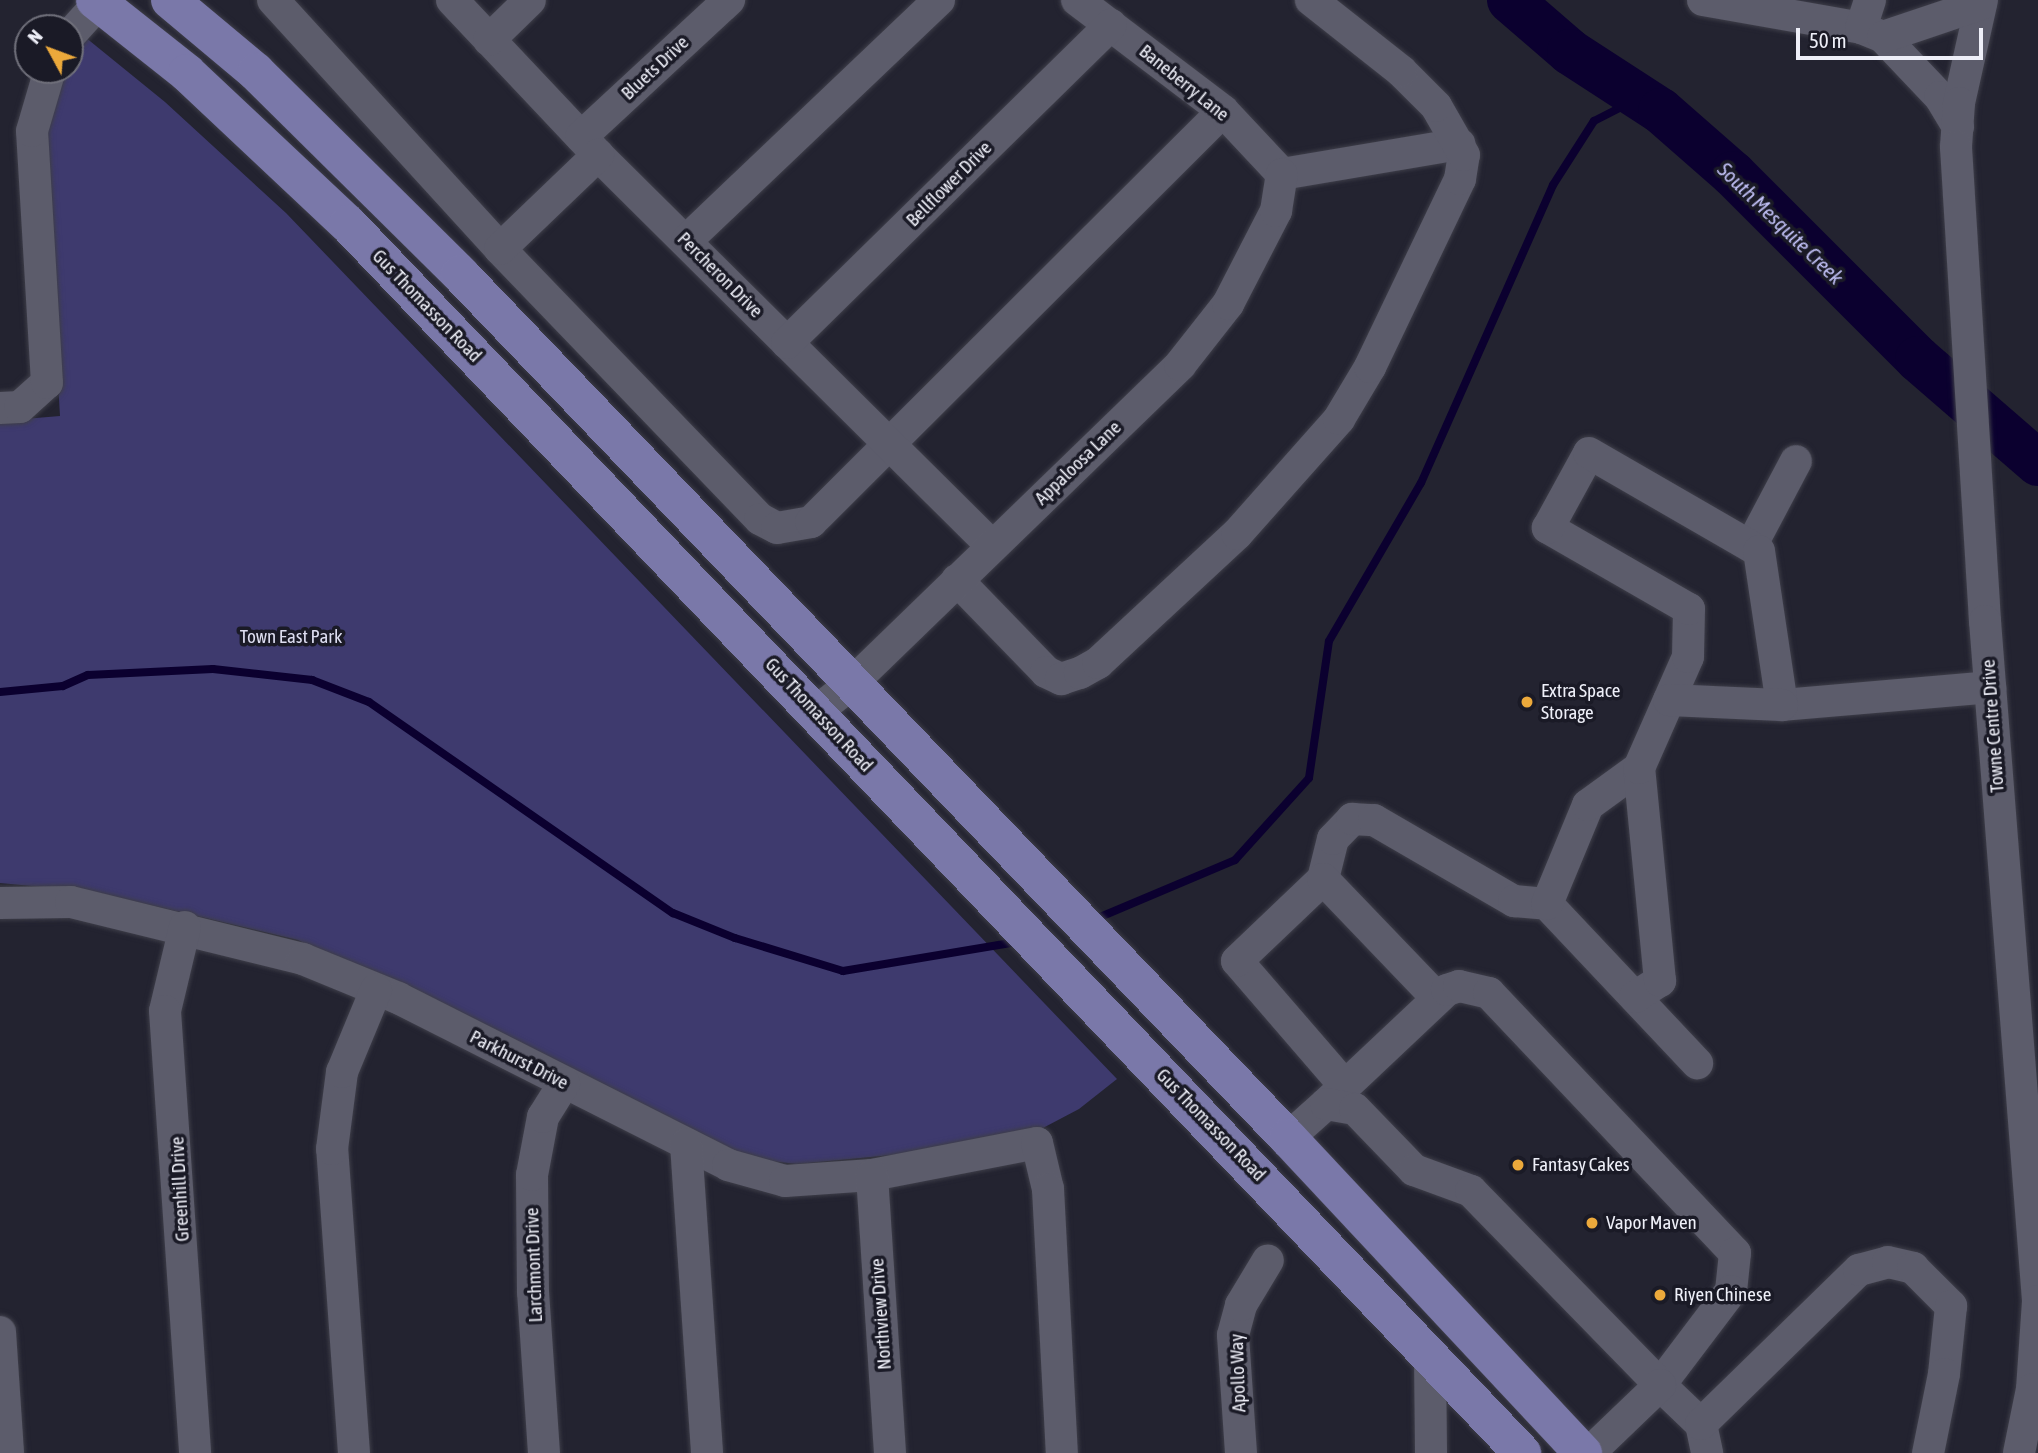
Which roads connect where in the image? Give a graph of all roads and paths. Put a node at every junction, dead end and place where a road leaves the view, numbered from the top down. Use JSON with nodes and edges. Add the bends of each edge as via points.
{"nodes":[{"id":1,"x":170,"y":0,"type":"edge"},
{"id":2,"x":273,"y":0,"type":"edge"},
{"id":3,"x":452,"y":0,"type":"edge"},
{"id":4,"x":530,"y":0,"type":"edge"},
{"id":5,"x":729,"y":0,"type":"edge"},
{"id":6,"x":939,"y":0,"type":"edge"},
{"id":7,"x":1077,"y":0,"type":"edge"},
{"id":8,"x":1311,"y":0,"type":"edge"},
{"id":9,"x":1703,"y":0,"type":"edge"},
{"id":10,"x":97,"y":1,"type":"edge"},
{"id":11,"x":1981,"y":2,"type":"edge"},
{"id":12,"x":84,"y":17,"type":"edge"},
{"id":13,"x":1871,"y":22,"type":"edge"},
{"id":14,"x":1111,"y":25,"type":"junction"},
{"id":15,"x":489,"y":40,"type":"junction"},
{"id":16,"x":46,"y":84,"type":"edge"},
{"id":17,"x":1223,"y":111,"type":"junction"},
{"id":18,"x":1957,"y":137,"type":"junction"},
{"id":19,"x":1459,"y":144,"type":"junction"},
{"id":20,"x":589,"y":146,"type":"junction"},
{"id":21,"x":1282,"y":174,"type":"junction"},
{"id":22,"x":687,"y":240,"type":"junction"},
{"id":23,"x":500,"y":249,"type":"junction"},
{"id":24,"x":787,"y":343,"type":"junction"},
{"id":25,"x":0,"y":408,"type":"edge"},
{"id":26,"x":892,"y":443,"type":"junction"},
{"id":27,"x":1796,"y":461,"type":"dead end"},
{"id":28,"x":992,"y":546,"type":"junction"},
{"id":29,"x":1751,"y":546,"type":"junction"},
{"id":30,"x":957,"y":580,"type":"junction"},
{"id":31,"x":850,"y":685,"type":"junction"},
{"id":32,"x":1990,"y":687,"type":"junction"},
{"id":33,"x":1669,"y":700,"type":"junction"},
{"id":34,"x":1782,"y":705,"type":"junction"},
{"id":35,"x":817,"y":711,"type":"junction"},
{"id":36,"x":1639,"y":768,"type":"junction"},
{"id":37,"x":1323,"y":879,"type":"junction"},
{"id":38,"x":0,"y":903,"type":"edge"},
{"id":39,"x":1547,"y":904,"type":"junction"},
{"id":40,"x":185,"y":927,"type":"junction"},
{"id":41,"x":376,"y":989,"type":"junction"},
{"id":42,"x":1635,"y":997,"type":"junction"},
{"id":43,"x":1437,"y":999,"type":"junction"},
{"id":44,"x":2027,"y":1032,"type":"edge"},
{"id":45,"x":1697,"y":1063,"type":"dead end"},
{"id":46,"x":564,"y":1083,"type":"junction"},
{"id":47,"x":1336,"y":1095,"type":"junction"},
{"id":48,"x":1288,"y":1138,"type":"junction"},
{"id":49,"x":686,"y":1144,"type":"junction"},
{"id":50,"x":872,"y":1175,"type":"junction"},
{"id":51,"x":1268,"y":1259,"type":"dead end"},
{"id":52,"x":1464,"y":1324,"type":"junction"},
{"id":53,"x":0,"y":1332,"type":"edge"},
{"id":54,"x":1430,"y":1356,"type":"junction"},
{"id":55,"x":1660,"y":1385,"type":"junction"},
{"id":56,"x":1704,"y":1438,"type":"edge"},
{"id":57,"x":8,"y":1453,"type":"edge"},
{"id":58,"x":195,"y":1453,"type":"edge"},
{"id":59,"x":354,"y":1453,"type":"edge"},
{"id":60,"x":544,"y":1453,"type":"edge"},
{"id":61,"x":707,"y":1453,"type":"edge"},
{"id":62,"x":890,"y":1453,"type":"edge"},
{"id":63,"x":1062,"y":1453,"type":"edge"},
{"id":64,"x":1241,"y":1453,"type":"edge"},
{"id":65,"x":1431,"y":1453,"type":"edge"},
{"id":66,"x":1521,"y":1453,"type":"edge"},
{"id":67,"x":1583,"y":1453,"type":"edge"},
{"id":68,"x":1589,"y":1453,"type":"edge"},
{"id":69,"x":1927,"y":1453,"type":"edge"},
{"id":70,"x":2019,"y":1453,"type":"edge"}],
"edges":[{"from":1,"to":31,"type":"main road","via":[[256,72],[356,169]]},
{"from":2,"to":23,"type":"street"},
{"from":3,"to":15,"type":"street","name":"Percheron Drive"},
{"from":4,"to":15,"type":"street"},
{"from":5,"to":20,"type":"street","name":"Bluets Drive"},
{"from":6,"to":22,"type":"street"},
{"from":7,"to":14,"type":"street","name":"Baneberry Lane"},
{"from":8,"to":19,"type":"street","via":[[1401,71],[1436,106]]},
{"from":9,"to":13,"type":"street"},
{"from":10,"to":12,"type":"street"},
{"from":10,"to":35,"type":"main road","name":"Gus Thomasson Road","via":[[187,73],[348,224]]},
{"from":11,"to":13,"type":"street"},
{"from":11,"to":18,"type":"street","name":"Towne Centre Drive"},
{"from":13,"to":18,"type":"street","via":[[1940,97]]},
{"from":14,"to":17,"type":"street","name":"Baneberry Lane"},
{"from":14,"to":24,"type":"street","name":"Bellflower Drive"},
{"from":15,"to":20,"type":"street","name":"Percheron Drive"},
{"from":16,"to":25,"type":"street","via":[[32,131],[47,383],[20,407]]},
{"from":17,"to":21,"type":"street","name":"Baneberry Lane"},
{"from":17,"to":26,"type":"street"},
{"from":18,"to":32,"type":"street","name":"Towne Centre Drive"},
{"from":19,"to":21,"type":"street"},
{"from":19,"to":30,"type":"street","via":[[1464,155],[1460,179],[1370,367],[1339,419],[1237,534],[1098,663],[1061,679],[1046,672]]},
{"from":20,"to":22,"type":"street","name":"Percheron Drive"},
{"from":20,"to":23,"type":"street","name":"Bluets Drive"},
{"from":21,"to":28,"type":"street","name":"Appaloosa Lane","via":[[1276,211],[1228,304],[1180,365]]},
{"from":22,"to":24,"type":"street","name":"Percheron Drive"},
{"from":23,"to":26,"type":"street","via":[[760,519],[777,528],[811,522]]},
{"from":24,"to":26,"type":"street","name":"Percheron Drive"},
{"from":26,"to":28,"type":"street","name":"Percheron Drive"},
{"from":27,"to":29,"type":"street"},
{"from":28,"to":30,"type":"street","name":"Appaloosa Lane"},
{"from":29,"to":33,"type":"street","via":[[1589,453],[1554,518],[1549,528],[1689,609],[1688,657]]},
{"from":29,"to":34,"type":"street","via":[[1759,551]]},
{"from":30,"to":31,"type":"street","name":"Appaloosa Lane"},
{"from":31,"to":35,"type":"street","name":"Appaloosa Lane"},
{"from":31,"to":48,"type":"main road"},
{"from":32,"to":34,"type":"street"},
{"from":32,"to":44,"type":"street","name":"Towne Centre Drive"},
{"from":33,"to":34,"type":"street"},
{"from":33,"to":36,"type":"street"},
{"from":35,"to":54,"type":"main road","name":"Gus Thomasson Road"},
{"from":36,"to":39,"type":"street","via":[[1588,805]]},
{"from":36,"to":42,"type":"street","via":[[1660,981]]},
{"from":37,"to":39,"type":"street","via":[[1333,839],[1352,819],[1374,820],[1514,901]]},
{"from":37,"to":43,"type":"street"},
{"from":37,"to":47,"type":"street","via":[[1237,961]]},
{"from":38,"to":40,"type":"street","name":"Parkhurst Drive","via":[[71,902]]},
{"from":39,"to":42,"type":"street"},
{"from":40,"to":41,"type":"street","name":"Parkhurst Drive","via":[[303,959]]},
{"from":40,"to":58,"type":"street","name":"Greenhill Drive","via":[[165,1011]]},
{"from":41,"to":46,"type":"street","name":"Parkhurst Drive"},
{"from":41,"to":59,"type":"street","via":[[342,1072],[332,1149]]},
{"from":42,"to":45,"type":"street"},
{"from":43,"to":47,"type":"street"},
{"from":43,"to":55,"type":"street","via":[[1452,987],[1489,993],[1735,1253],[1731,1291]]},
{"from":44,"to":70,"type":"street","name":"Towne Centre Drive","via":[[2038,1301],[2032,1389]]},
{"from":46,"to":49,"type":"street","name":"Parkhurst Drive"},
{"from":46,"to":60,"type":"street","name":"Larchmont Drive","via":[[543,1117],[531,1175]]},
{"from":47,"to":48,"type":"street"},
{"from":47,"to":55,"type":"street","via":[[1414,1170],[1471,1191]]},
{"from":48,"to":52,"type":"main road"},
{"from":49,"to":50,"type":"street","name":"Parkhurst Drive","via":[[728,1165],[786,1181]]},
{"from":49,"to":61,"type":"street"},
{"from":50,"to":62,"type":"street","name":"Northview Drive"},
{"from":50,"to":63,"type":"street","name":"Parkhurst Drive","via":[[1037,1143],[1048,1189]]},
{"from":51,"to":64,"type":"street","name":"Apollo Way","via":[[1241,1305],[1233,1335]]},
{"from":52,"to":54,"type":"main road"},
{"from":52,"to":67,"type":"main road"},
{"from":53,"to":57,"type":"street"},
{"from":54,"to":65,"type":"street"},
{"from":54,"to":66,"type":"main road","name":"Gus Thomasson Road"},
{"from":55,"to":56,"type":"street"},
{"from":55,"to":68,"type":"street"},
{"from":56,"to":69,"type":"street","via":[[1859,1270],[1888,1262],[1913,1268],[1951,1306],[1944,1374]]}]}
